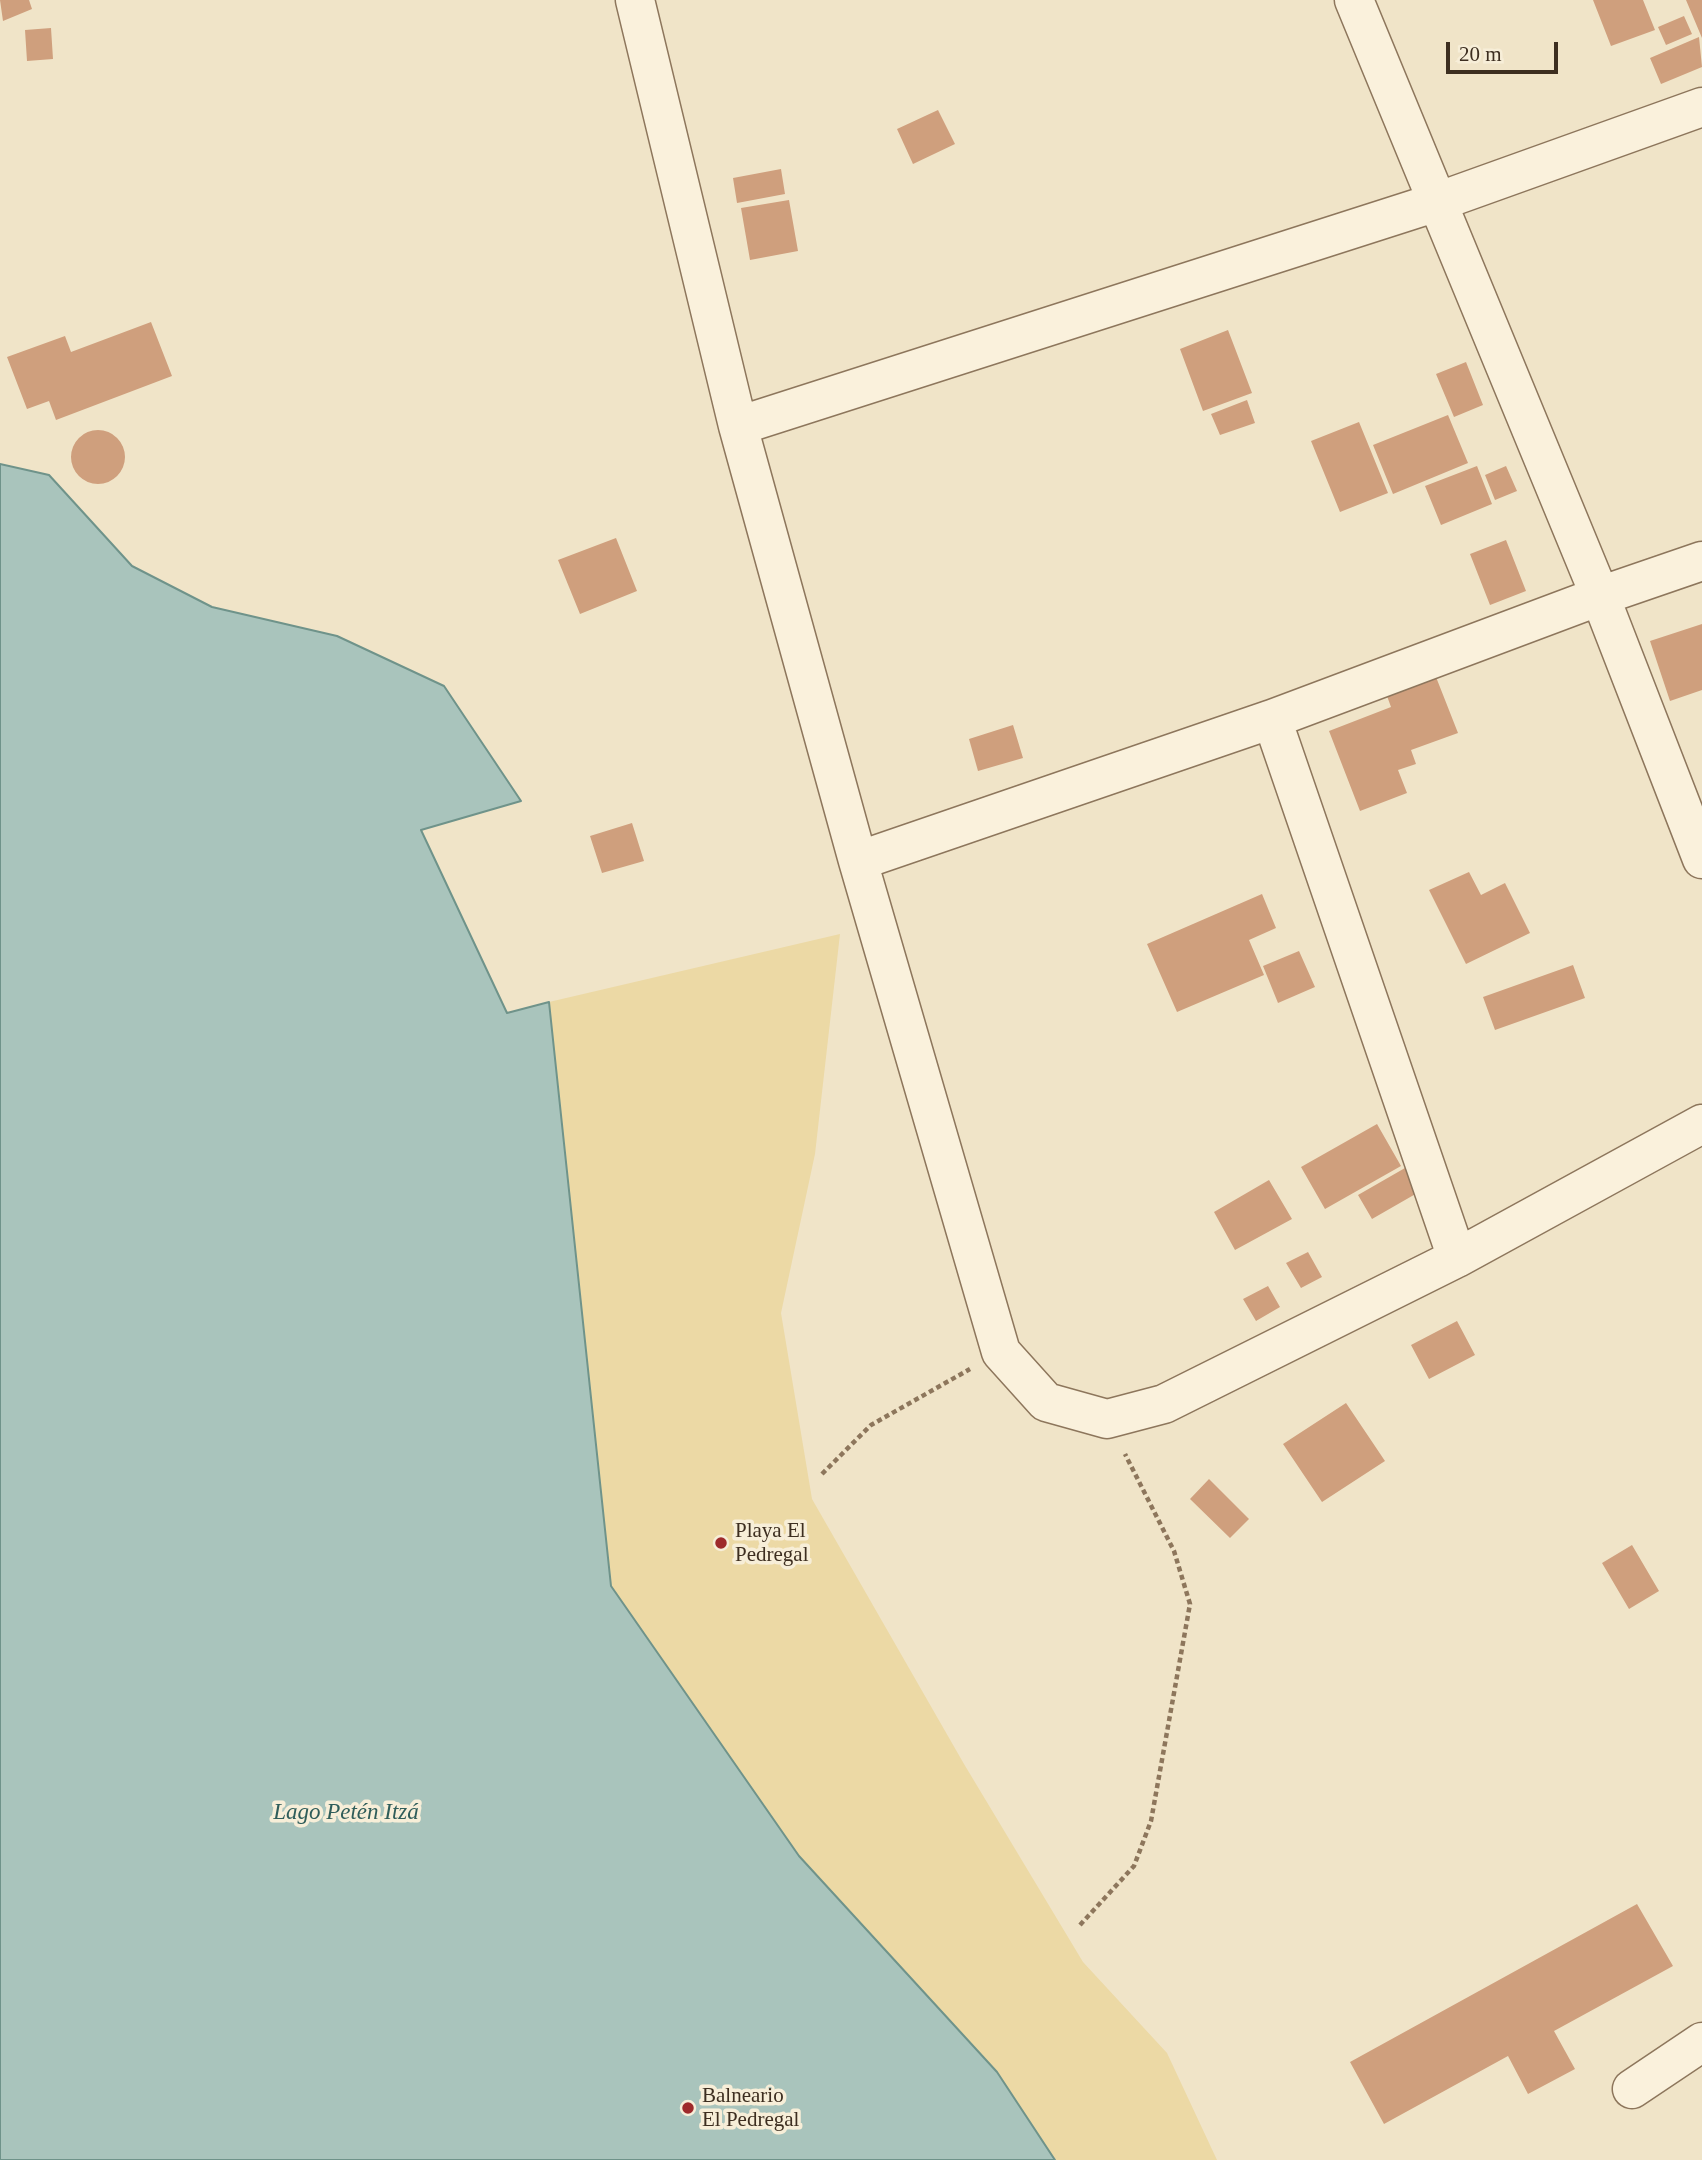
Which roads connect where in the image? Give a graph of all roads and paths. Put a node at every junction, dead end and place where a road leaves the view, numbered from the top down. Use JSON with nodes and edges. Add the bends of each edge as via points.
{"nodes":[{"id":1,"x":635,"y":0,"type":"edge"},
{"id":2,"x":1354,"y":0,"type":"edge"},
{"id":3,"x":1702,"y":107,"type":"edge"},
{"id":4,"x":1437,"y":202,"type":"junction"},
{"id":5,"x":738,"y":426,"type":"junction"},
{"id":6,"x":1702,"y":561,"type":"edge"},
{"id":7,"x":1600,"y":596,"type":"junction"},
{"id":8,"x":1272,"y":719,"type":"junction"},
{"id":9,"x":1702,"y":859,"type":"edge"},
{"id":10,"x":858,"y":861,"type":"junction"},
{"id":11,"x":1702,"y":1124,"type":"edge"},
{"id":12,"x":1457,"y":1258,"type":"junction"},
{"id":13,"x":1001,"y":1352,"type":"junction"},
{"id":14,"x":1107,"y":1419,"type":"junction"},
{"id":15,"x":822,"y":1474,"type":"dead end"},
{"id":16,"x":1080,"y":1924,"type":"dead end"},
{"id":17,"x":1702,"y":2042,"type":"edge"},
{"id":18,"x":1632,"y":2089,"type":"dead end"}],
"edges":[{"from":1,"to":5,"type":"street"},
{"from":2,"to":4,"type":"street"},
{"from":3,"to":4,"type":"street"},
{"from":4,"to":5,"type":"street"},
{"from":4,"to":7,"type":"street"},
{"from":5,"to":10,"type":"street"},
{"from":6,"to":7,"type":"street"},
{"from":7,"to":8,"type":"street"},
{"from":7,"to":9,"type":"street"},
{"from":8,"to":10,"type":"street"},
{"from":8,"to":12,"type":"street"},
{"from":10,"to":13,"type":"street"},
{"from":11,"to":12,"type":"street"},
{"from":12,"to":14,"type":"street","via":[[1164,1404]]},
{"from":13,"to":14,"type":"street","via":[[1046,1402]]},
{"from":13,"to":15,"type":"path","via":[[871,1425]]},
{"from":14,"to":16,"type":"path","via":[[1174,1551],[1190,1605],[1151,1821],[1134,1866]]},
{"from":17,"to":18,"type":"street"}]}
